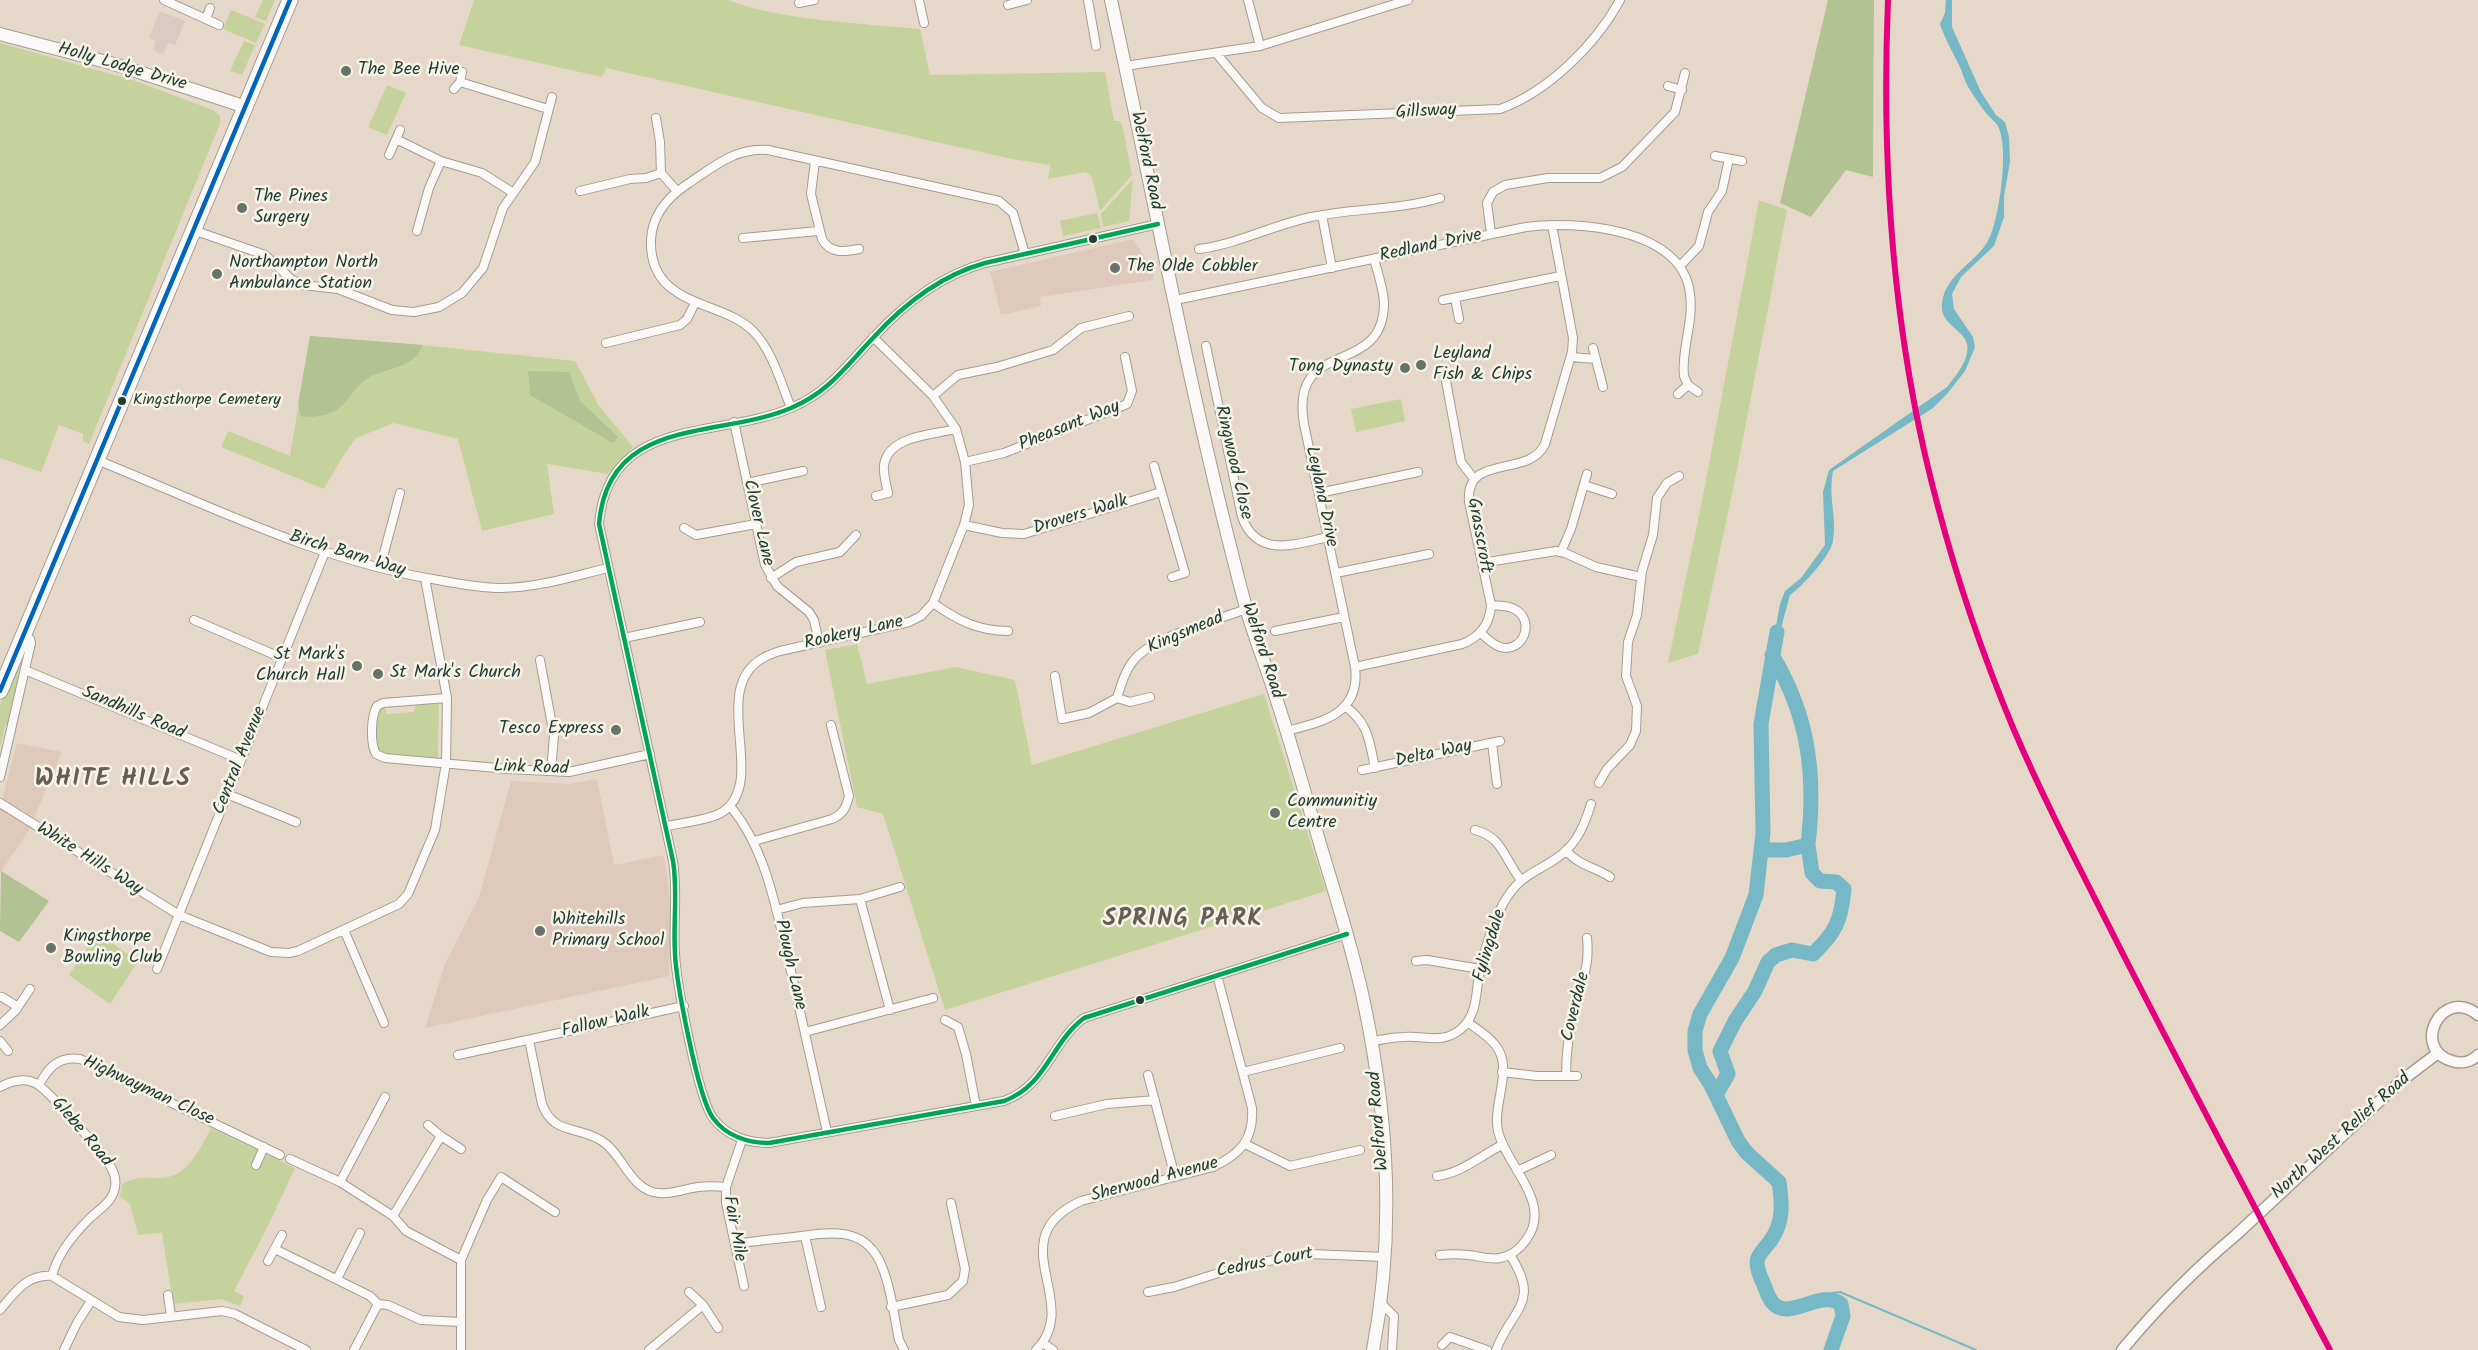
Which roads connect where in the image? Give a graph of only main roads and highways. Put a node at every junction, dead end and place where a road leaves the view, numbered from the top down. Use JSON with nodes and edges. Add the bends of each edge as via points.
{"nodes":[{"id":1,"x":290,"y":0,"type":"edge"},
{"id":2,"x":1111,"y":0,"type":"edge"},
{"id":3,"x":0,"y":34,"type":"edge"},
{"id":4,"x":243,"y":106,"type":"junction"},
{"id":5,"x":0,"y":691,"type":"edge"},
{"id":6,"x":1373,"y":1350,"type":"edge"}],
"edges":[{"from":1,"to":4,"type":"highway"},
{"from":2,"to":6,"type":"main road","name":"Welford Road","via":[[1206,449],[1246,609],[1287,731],[1363,994],[1384,1142],[1385,1257]]},
{"from":3,"to":4,"type":"main road","name":"Holly Lodge Drive","via":[[114,64]]},
{"from":4,"to":5,"type":"highway"}]}
